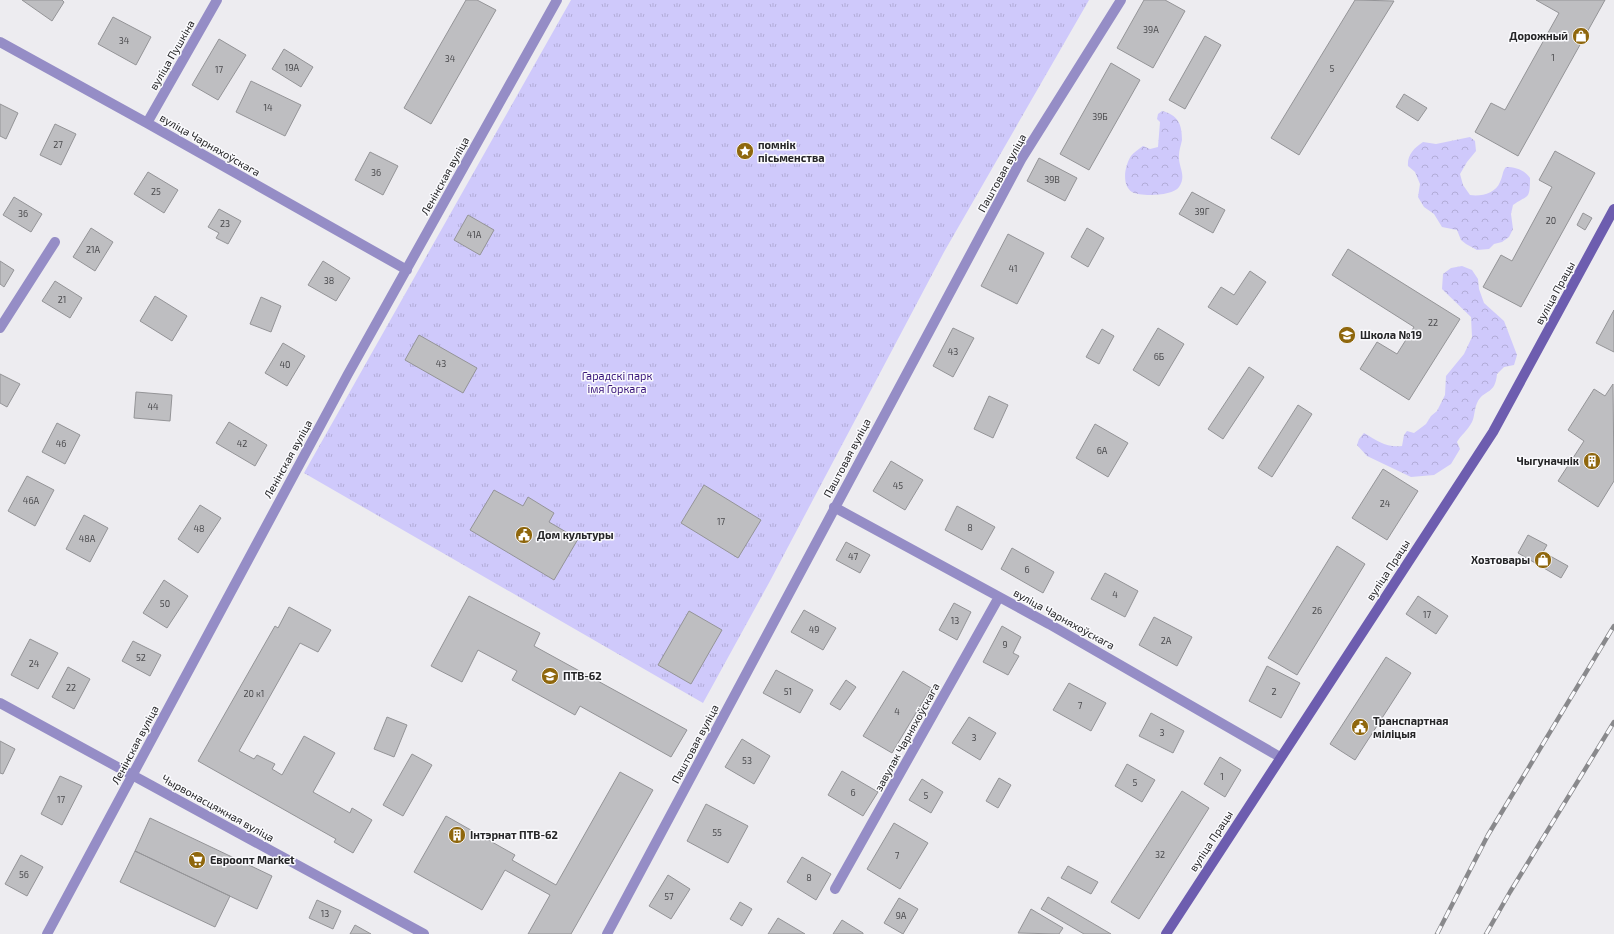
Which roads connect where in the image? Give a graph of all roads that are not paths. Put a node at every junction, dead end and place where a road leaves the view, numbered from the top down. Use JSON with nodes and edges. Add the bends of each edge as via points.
{"nodes":[{"id":1,"x":217,"y":0,"type":"edge"},
{"id":2,"x":557,"y":0,"type":"edge"},
{"id":3,"x":1121,"y":0,"type":"edge"},
{"id":4,"x":0,"y":42,"type":"edge"},
{"id":5,"x":147,"y":122,"type":"junction"},
{"id":6,"x":1614,"y":209,"type":"edge"},
{"id":7,"x":55,"y":242,"type":"dead end"},
{"id":8,"x":407,"y":270,"type":"junction"},
{"id":9,"x":0,"y":328,"type":"edge"},
{"id":10,"x":834,"y":507,"type":"junction"},
{"id":11,"x":999,"y":597,"type":"junction"},
{"id":12,"x":0,"y":703,"type":"edge"},
{"id":13,"x":1280,"y":757,"type":"junction"},
{"id":14,"x":133,"y":775,"type":"junction"},
{"id":15,"x":835,"y":889,"type":"dead end"},
{"id":16,"x":47,"y":934,"type":"edge"},
{"id":17,"x":424,"y":934,"type":"edge"},
{"id":18,"x":607,"y":934,"type":"edge"},
{"id":19,"x":1166,"y":934,"type":"edge"}],
"edges":[{"from":1,"to":5,"type":"street","name":"вуліца Пушкіна"},
{"from":2,"to":8,"type":"street","name":"Ленінская вуліца"},
{"from":3,"to":10,"type":"street","name":"Паштовая вуліца","via":[[1022,158]]},
{"from":4,"to":5,"type":"street","name":"вуліца Чарняхоўскага"},
{"from":5,"to":8,"type":"street","name":"вуліца Чарняхоўскага"},
{"from":6,"to":13,"type":"main road","name":"вуліца Працы","via":[[1493,432]]},
{"from":7,"to":9,"type":"street"},
{"from":8,"to":14,"type":"street","name":"Ленінская вуліца","via":[[270,517]]},
{"from":10,"to":11,"type":"street","name":"вуліца Чарняхоўскага"},
{"from":10,"to":18,"type":"street","name":"Паштовая вуліца"},
{"from":11,"to":13,"type":"street","name":"вуліца Чарняхоўскага"},
{"from":11,"to":15,"type":"street","name":"завулак Чарняхоўскага"},
{"from":12,"to":14,"type":"street","name":"Чырвонасцяжная вуліца"},
{"from":13,"to":19,"type":"main road","name":"вуліца Працы"},
{"from":14,"to":16,"type":"street","name":"Ленінская вуліца"},
{"from":14,"to":17,"type":"street","name":"Чырвонасцяжная вуліца"}]}
